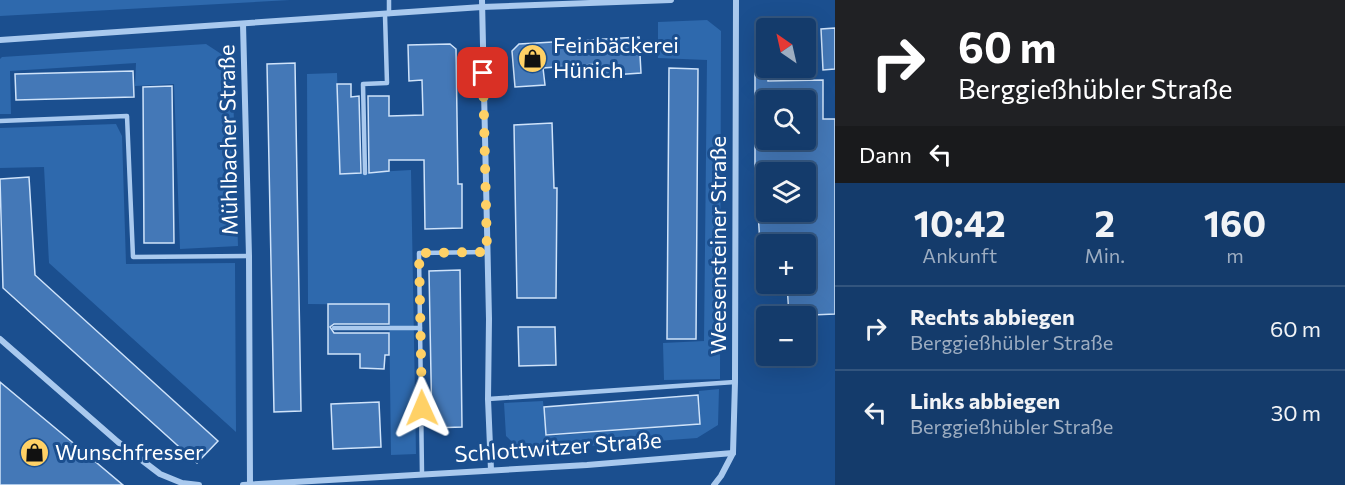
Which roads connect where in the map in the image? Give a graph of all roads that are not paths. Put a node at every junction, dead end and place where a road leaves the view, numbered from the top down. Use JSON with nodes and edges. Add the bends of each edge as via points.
{"nodes":[{"id":1,"x":388,"y":0,"type":"edge"},
{"id":2,"x":671,"y":0,"type":"edge"},
{"id":3,"x":736,"y":0,"type":"edge"},
{"id":4,"x":482,"y":4,"type":"edge"},
{"id":5,"x":387,"y":14,"type":"junction"},
{"id":6,"x":243,"y":24,"type":"junction"},
{"id":7,"x":0,"y":40,"type":"edge"},
{"id":8,"x":0,"y":121,"type":"edge"},
{"id":9,"x":365,"y":173,"type":"dead end"},
{"id":10,"x":487,"y":252,"type":"junction"},
{"id":11,"x":249,"y":256,"type":"junction"},
{"id":12,"x":334,"y":328,"type":"dead end"},
{"id":13,"x":420,"y":328,"type":"junction"},
{"id":14,"x":0,"y":339,"type":"edge"},
{"id":15,"x":735,"y":382,"type":"junction"},
{"id":16,"x":488,"y":399,"type":"junction"},
{"id":17,"x":733,"y":453,"type":"junction"},
{"id":18,"x":491,"y":470,"type":"junction"},
{"id":19,"x":422,"y":474,"type":"junction"},
{"id":20,"x":199,"y":485,"type":"edge"},
{"id":21,"x":243,"y":485,"type":"edge"},
{"id":22,"x":250,"y":485,"type":"edge"},
{"id":23,"x":714,"y":485,"type":"edge"}],
"edges":[{"from":1,"to":5,"type":"lane"},
{"from":2,"to":4,"type":"street"},
{"from":3,"to":15,"type":"street","name":"Weesensteiner Straße"},
{"from":4,"to":5,"type":"street"},
{"from":4,"to":10,"type":"street"},
{"from":5,"to":6,"type":"street"},
{"from":5,"to":9,"type":"lane","via":[[387,82],[363,84]]},
{"from":6,"to":7,"type":"street"},
{"from":6,"to":11,"type":"street","name":"Mühlbacher Straße"},
{"from":8,"to":11,"type":"lane","name":"Mühlbacher Straße","via":[[127,116],[133,257]]},
{"from":10,"to":13,"type":"lane","via":[[419,253]]},
{"from":10,"to":16,"type":"street"},
{"from":11,"to":22,"type":"street","name":"Mühlbacher Straße"},
{"from":12,"to":13,"type":"lane"},
{"from":13,"to":19,"type":"lane"},
{"from":14,"to":20,"type":"street","via":[[160,474]]},
{"from":15,"to":16,"type":"lane"},
{"from":15,"to":17,"type":"street","name":"Weesensteiner Straße"},
{"from":16,"to":18,"type":"street"},
{"from":17,"to":18,"type":"street","name":"Schlottwitzer Straße"},
{"from":17,"to":23,"type":"street","name":"Weesensteiner Straße"},
{"from":18,"to":19,"type":"street","name":"Schlottwitzer Straße"},
{"from":19,"to":22,"type":"street","name":"Schlottwitzer Straße"},
{"from":21,"to":22,"type":"street","name":"Schlottwitzer Straße"}]}
